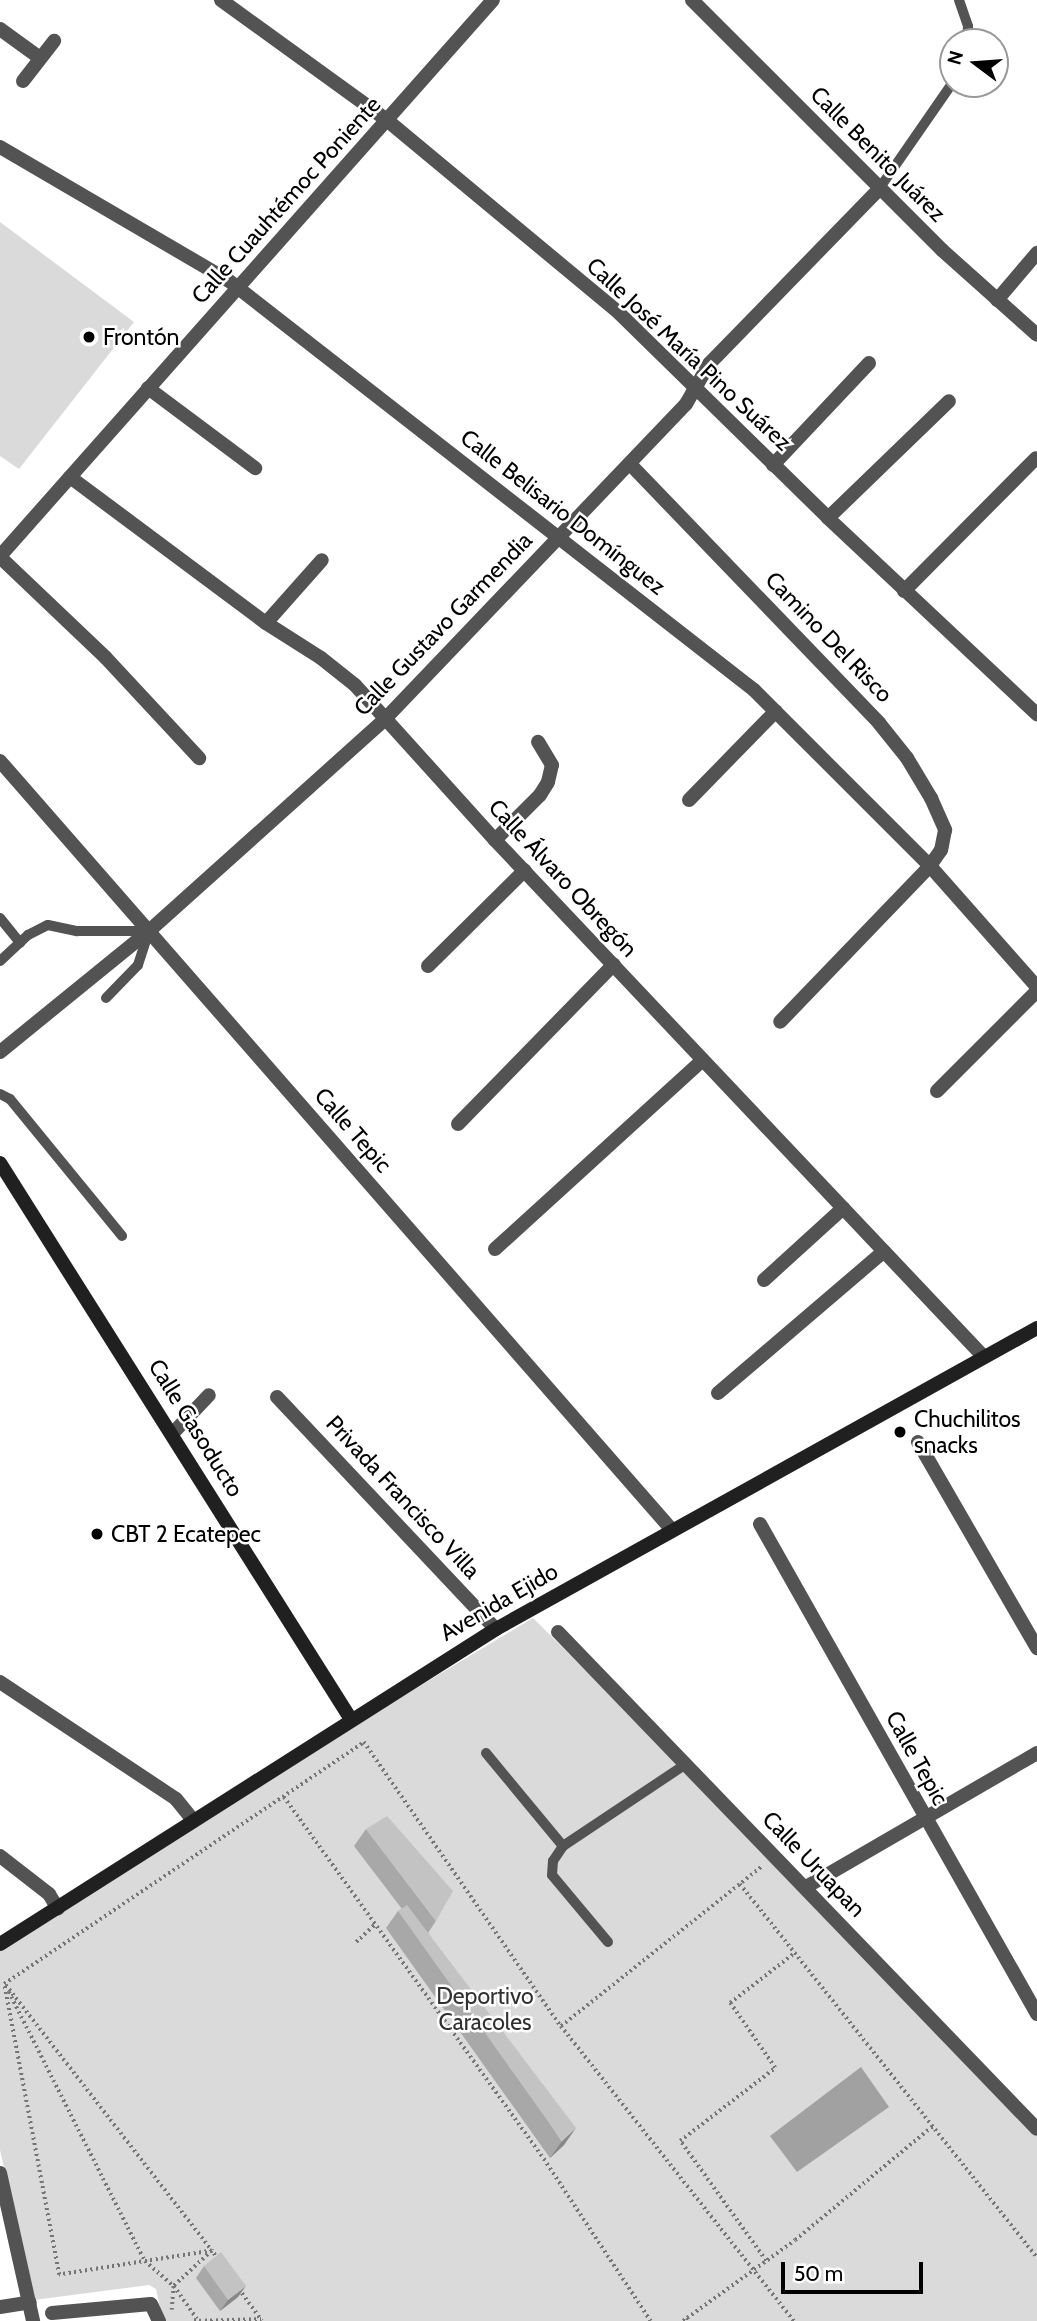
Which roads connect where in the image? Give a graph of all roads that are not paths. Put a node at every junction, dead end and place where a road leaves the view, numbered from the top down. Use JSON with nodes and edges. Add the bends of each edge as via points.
{"nodes":[{"id":1,"x":221,"y":0,"type":"edge"},
{"id":2,"x":493,"y":0,"type":"edge"},
{"id":3,"x":692,"y":0,"type":"edge"},
{"id":4,"x":958,"y":0,"type":"edge"},
{"id":5,"x":968,"y":28,"type":"edge"},
{"id":6,"x":0,"y":29,"type":"edge"},
{"id":7,"x":54,"y":41,"type":"dead end"},
{"id":8,"x":40,"y":58,"type":"junction"},
{"id":9,"x":23,"y":81,"type":"dead end"},
{"id":10,"x":942,"y":98,"type":"edge"},
{"id":11,"x":388,"y":121,"type":"junction"},
{"id":12,"x":0,"y":147,"type":"edge"},
{"id":13,"x":879,"y":189,"type":"junction"},
{"id":14,"x":1037,"y":253,"type":"edge"},
{"id":15,"x":237,"y":287,"type":"junction"},
{"id":16,"x":996,"y":299,"type":"junction"},
{"id":17,"x":1037,"y":335,"type":"edge"},
{"id":18,"x":869,"y":363,"type":"dead end"},
{"id":19,"x":697,"y":387,"type":"junction"},
{"id":20,"x":148,"y":388,"type":"junction"},
{"id":21,"x":948,"y":401,"type":"dead end"},
{"id":22,"x":1036,"y":458,"type":"edge"},
{"id":23,"x":630,"y":464,"type":"junction"},
{"id":24,"x":773,"y":465,"type":"junction"},
{"id":25,"x":255,"y":468,"type":"dead end"},
{"id":26,"x":70,"y":477,"type":"junction"},
{"id":27,"x":828,"y":518,"type":"junction"},
{"id":28,"x":557,"y":537,"type":"junction"},
{"id":29,"x":0,"y":557,"type":"edge"},
{"id":30,"x":322,"y":560,"type":"dead end"},
{"id":31,"x":904,"y":591,"type":"junction"},
{"id":32,"x":266,"y":623,"type":"junction"},
{"id":33,"x":776,"y":711,"type":"junction"},
{"id":34,"x":1037,"y":714,"type":"edge"},
{"id":35,"x":385,"y":719,"type":"junction"},
{"id":36,"x":538,"y":742,"type":"dead end"},
{"id":37,"x":199,"y":758,"type":"dead end"},
{"id":38,"x":0,"y":761,"type":"edge"},
{"id":39,"x":689,"y":800,"type":"dead end"},
{"id":40,"x":495,"y":840,"type":"junction"},
{"id":41,"x":930,"y":866,"type":"junction"},
{"id":42,"x":525,"y":870,"type":"junction"},
{"id":43,"x":0,"y":918,"type":"edge"},
{"id":44,"x":149,"y":931,"type":"junction"},
{"id":45,"x":20,"y":943,"type":"junction"},
{"id":46,"x":0,"y":961,"type":"edge"},
{"id":47,"x":614,"y":964,"type":"junction"},
{"id":48,"x":428,"y":966,"type":"dead end"},
{"id":49,"x":1037,"y":989,"type":"edge"},
{"id":50,"x":106,"y":998,"type":"dead end"},
{"id":51,"x":780,"y":1022,"type":"dead end"},
{"id":52,"x":0,"y":1052,"type":"edge"},
{"id":53,"x":703,"y":1059,"type":"junction"},
{"id":54,"x":937,"y":1091,"type":"dead end"},
{"id":55,"x":0,"y":1094,"type":"edge"},
{"id":56,"x":458,"y":1124,"type":"dead end"},
{"id":57,"x":0,"y":1163,"type":"edge"},
{"id":58,"x":843,"y":1208,"type":"junction"},
{"id":59,"x":122,"y":1236,"type":"dead end"},
{"id":60,"x":495,"y":1250,"type":"dead end"},
{"id":61,"x":884,"y":1251,"type":"junction"},
{"id":62,"x":764,"y":1280,"type":"dead end"},
{"id":63,"x":1037,"y":1328,"type":"edge"},
{"id":64,"x":983,"y":1356,"type":"junction"},
{"id":65,"x":718,"y":1393,"type":"dead end"},
{"id":66,"x":209,"y":1395,"type":"dead end"},
{"id":67,"x":277,"y":1398,"type":"dead end"},
{"id":68,"x":173,"y":1433,"type":"junction"},
{"id":69,"x":918,"y":1442,"type":"dead end"},
{"id":70,"x":760,"y":1524,"type":"dead end"},
{"id":71,"x":672,"y":1530,"type":"junction"},
{"id":72,"x":496,"y":1629,"type":"junction"},
{"id":73,"x":558,"y":1632,"type":"dead end"},
{"id":74,"x":1037,"y":1648,"type":"edge"},
{"id":75,"x":0,"y":1682,"type":"edge"},
{"id":76,"x":350,"y":1718,"type":"junction"},
{"id":77,"x":486,"y":1753,"type":"dead end"},
{"id":78,"x":1037,"y":1754,"type":"edge"},
{"id":79,"x":686,"y":1764,"type":"junction"},
{"id":80,"x":925,"y":1819,"type":"junction"},
{"id":81,"x":194,"y":1821,"type":"junction"},
{"id":82,"x":564,"y":1846,"type":"junction"},
{"id":83,"x":0,"y":1856,"type":"edge"},
{"id":84,"x":806,"y":1887,"type":"junction"},
{"id":85,"x":58,"y":1909,"type":"junction"},
{"id":86,"x":608,"y":1942,"type":"dead end"},
{"id":87,"x":0,"y":1944,"type":"edge"},
{"id":88,"x":1037,"y":2014,"type":"edge"},
{"id":89,"x":1037,"y":2129,"type":"edge"},
{"id":90,"x":0,"y":2173,"type":"edge"},
{"id":91,"x":30,"y":2302,"type":"junction"},
{"id":92,"x":0,"y":2307,"type":"edge"},
{"id":93,"x":52,"y":2312,"type":"dead end"},
{"id":94,"x":33,"y":2321,"type":"edge"},
{"id":95,"x":159,"y":2321,"type":"edge"}],
"edges":[{"from":1,"to":11,"type":"street","name":"Calle José María Pino Suárez"},
{"from":2,"to":11,"type":"street","name":"Calle Cuauhtémoc Poniente"},
{"from":3,"to":13,"type":"street","name":"Calle Benito Juárez"},
{"from":4,"to":5,"type":"lane"},
{"from":6,"to":8,"type":"street"},
{"from":7,"to":8,"type":"street"},
{"from":8,"to":9,"type":"street"},
{"from":10,"to":13,"type":"lane"},
{"from":11,"to":15,"type":"street","name":"Calle Cuauhtémoc Poniente"},
{"from":11,"to":19,"type":"street","name":"Calle José María Pino Suárez","via":[[619,313]]},
{"from":12,"to":15,"type":"street","name":"Calle Belisario Domínguez"},
{"from":13,"to":16,"type":"street","name":"Calle Benito Juárez"},
{"from":13,"to":19,"type":"street","name":"Calle Gustavo Garmendia","via":[[709,364]]},
{"from":14,"to":16,"type":"street"},
{"from":15,"to":20,"type":"street","name":"Calle Cuauhtémoc Poniente"},
{"from":15,"to":28,"type":"street","name":"Calle Belisario Domínguez"},
{"from":16,"to":17,"type":"street","name":"Calle Benito Juárez"},
{"from":18,"to":24,"type":"street"},
{"from":19,"to":23,"type":"street","name":"Calle Gustavo Garmendia"},
{"from":19,"to":24,"type":"street","name":"Calle José María Pino Suárez"},
{"from":20,"to":25,"type":"street"},
{"from":20,"to":26,"type":"street","name":"Calle Cuauhtémoc Poniente"},
{"from":21,"to":27,"type":"street"},
{"from":22,"to":31,"type":"street"},
{"from":23,"to":28,"type":"street","name":"Calle Gustavo Garmendia"},
{"from":23,"to":41,"type":"street","name":"Camino Del Risco","via":[[860,701],[907,758],[945,830],[941,850]]},
{"from":24,"to":27,"type":"street","name":"Calle José María Pino Suárez"},
{"from":26,"to":29,"type":"street","name":"Calle Cuauhtémoc Poniente"},
{"from":26,"to":32,"type":"street","name":"Calle Álvaro Obregón"},
{"from":27,"to":31,"type":"street","name":"Calle José María Pino Suárez"},
{"from":28,"to":33,"type":"street","name":"Calle Belisario Domínguez"},
{"from":28,"to":35,"type":"street","name":"Calle Gustavo Garmendia"},
{"from":29,"to":37,"type":"street","via":[[106,658]]},
{"from":30,"to":32,"type":"street"},
{"from":31,"to":34,"type":"street","name":"Calle José María Pino Suárez"},
{"from":32,"to":35,"type":"street","name":"Calle Álvaro Obregón","via":[[337,670]]},
{"from":33,"to":39,"type":"street"},
{"from":33,"to":41,"type":"street","name":"Calle Belisario Domínguez"},
{"from":35,"to":40,"type":"street","name":"Calle Álvaro Obregón"},
{"from":35,"to":44,"type":"street","name":"Calle Gustavo Garmendia"},
{"from":36,"to":40,"type":"street","via":[[552,765],[548,782]]},
{"from":38,"to":44,"type":"street","name":"Calle Tepic"},
{"from":40,"to":42,"type":"street","name":"Calle Álvaro Obregón"},
{"from":41,"to":49,"type":"street","name":"Calle Belisario Domínguez"},
{"from":41,"to":51,"type":"street"},
{"from":42,"to":47,"type":"street","name":"Calle Álvaro Obregón"},
{"from":42,"to":48,"type":"street"},
{"from":43,"to":45,"type":"lane"},
{"from":44,"to":45,"type":"lane","via":[[77,931],[48,925]]},
{"from":44,"to":50,"type":"lane","via":[[138,965]]},
{"from":44,"to":52,"type":"street","name":"Calle Gustavo Garmendia"},
{"from":44,"to":71,"type":"street","name":"Calle Tepic"},
{"from":45,"to":46,"type":"lane"},
{"from":47,"to":53,"type":"street","name":"Calle Álvaro Obregón"},
{"from":47,"to":56,"type":"street"},
{"from":49,"to":54,"type":"street"},
{"from":53,"to":58,"type":"street","name":"Calle Álvaro Obregón"},
{"from":53,"to":60,"type":"street"},
{"from":55,"to":59,"type":"lane","via":[[10,1099]]},
{"from":57,"to":68,"type":"main road","name":"Calle Gasoducto"},
{"from":58,"to":61,"type":"street","name":"Calle Álvaro Obregón"},
{"from":58,"to":62,"type":"street"},
{"from":61,"to":64,"type":"street","name":"Calle Álvaro Obregón"},
{"from":61,"to":65,"type":"street"},
{"from":63,"to":64,"type":"main road","name":"Avenida Ejido"},
{"from":64,"to":71,"type":"main road","name":"Avenida Ejido"},
{"from":66,"to":68,"type":"street"},
{"from":67,"to":72,"type":"street","name":"Privada Francisco Villa"},
{"from":68,"to":76,"type":"main road","name":"Calle Gasoducto"},
{"from":69,"to":74,"type":"street"},
{"from":70,"to":80,"type":"street","name":"Calle Tepic"},
{"from":71,"to":72,"type":"main road","name":"Avenida Ejido"},
{"from":72,"to":76,"type":"main road","name":"Avenida Ejido"},
{"from":73,"to":79,"type":"street","name":"Calle Uruapan"},
{"from":75,"to":81,"type":"street","via":[[176,1799]]},
{"from":76,"to":81,"type":"main road","name":"Avenida Ejido"},
{"from":77,"to":82,"type":"lane"},
{"from":78,"to":80,"type":"street"},
{"from":79,"to":82,"type":"lane"},
{"from":79,"to":84,"type":"street","name":"Calle Uruapan"},
{"from":80,"to":84,"type":"street"},
{"from":80,"to":88,"type":"street","name":"Calle Tepic"},
{"from":81,"to":85,"type":"main road","name":"Avenida Ejido"},
{"from":82,"to":86,"type":"lane","via":[[553,1861],[551,1875]]},
{"from":83,"to":85,"type":"street","via":[[49,1894]]},
{"from":84,"to":89,"type":"street","name":"Calle Uruapan"},
{"from":85,"to":87,"type":"main road","name":"Avenida Ejido"},
{"from":90,"to":91,"type":"street"},
{"from":91,"to":92,"type":"street"},
{"from":91,"to":94,"type":"street"},
{"from":93,"to":95,"type":"street","via":[[147,2304],[154,2306]]}]}
